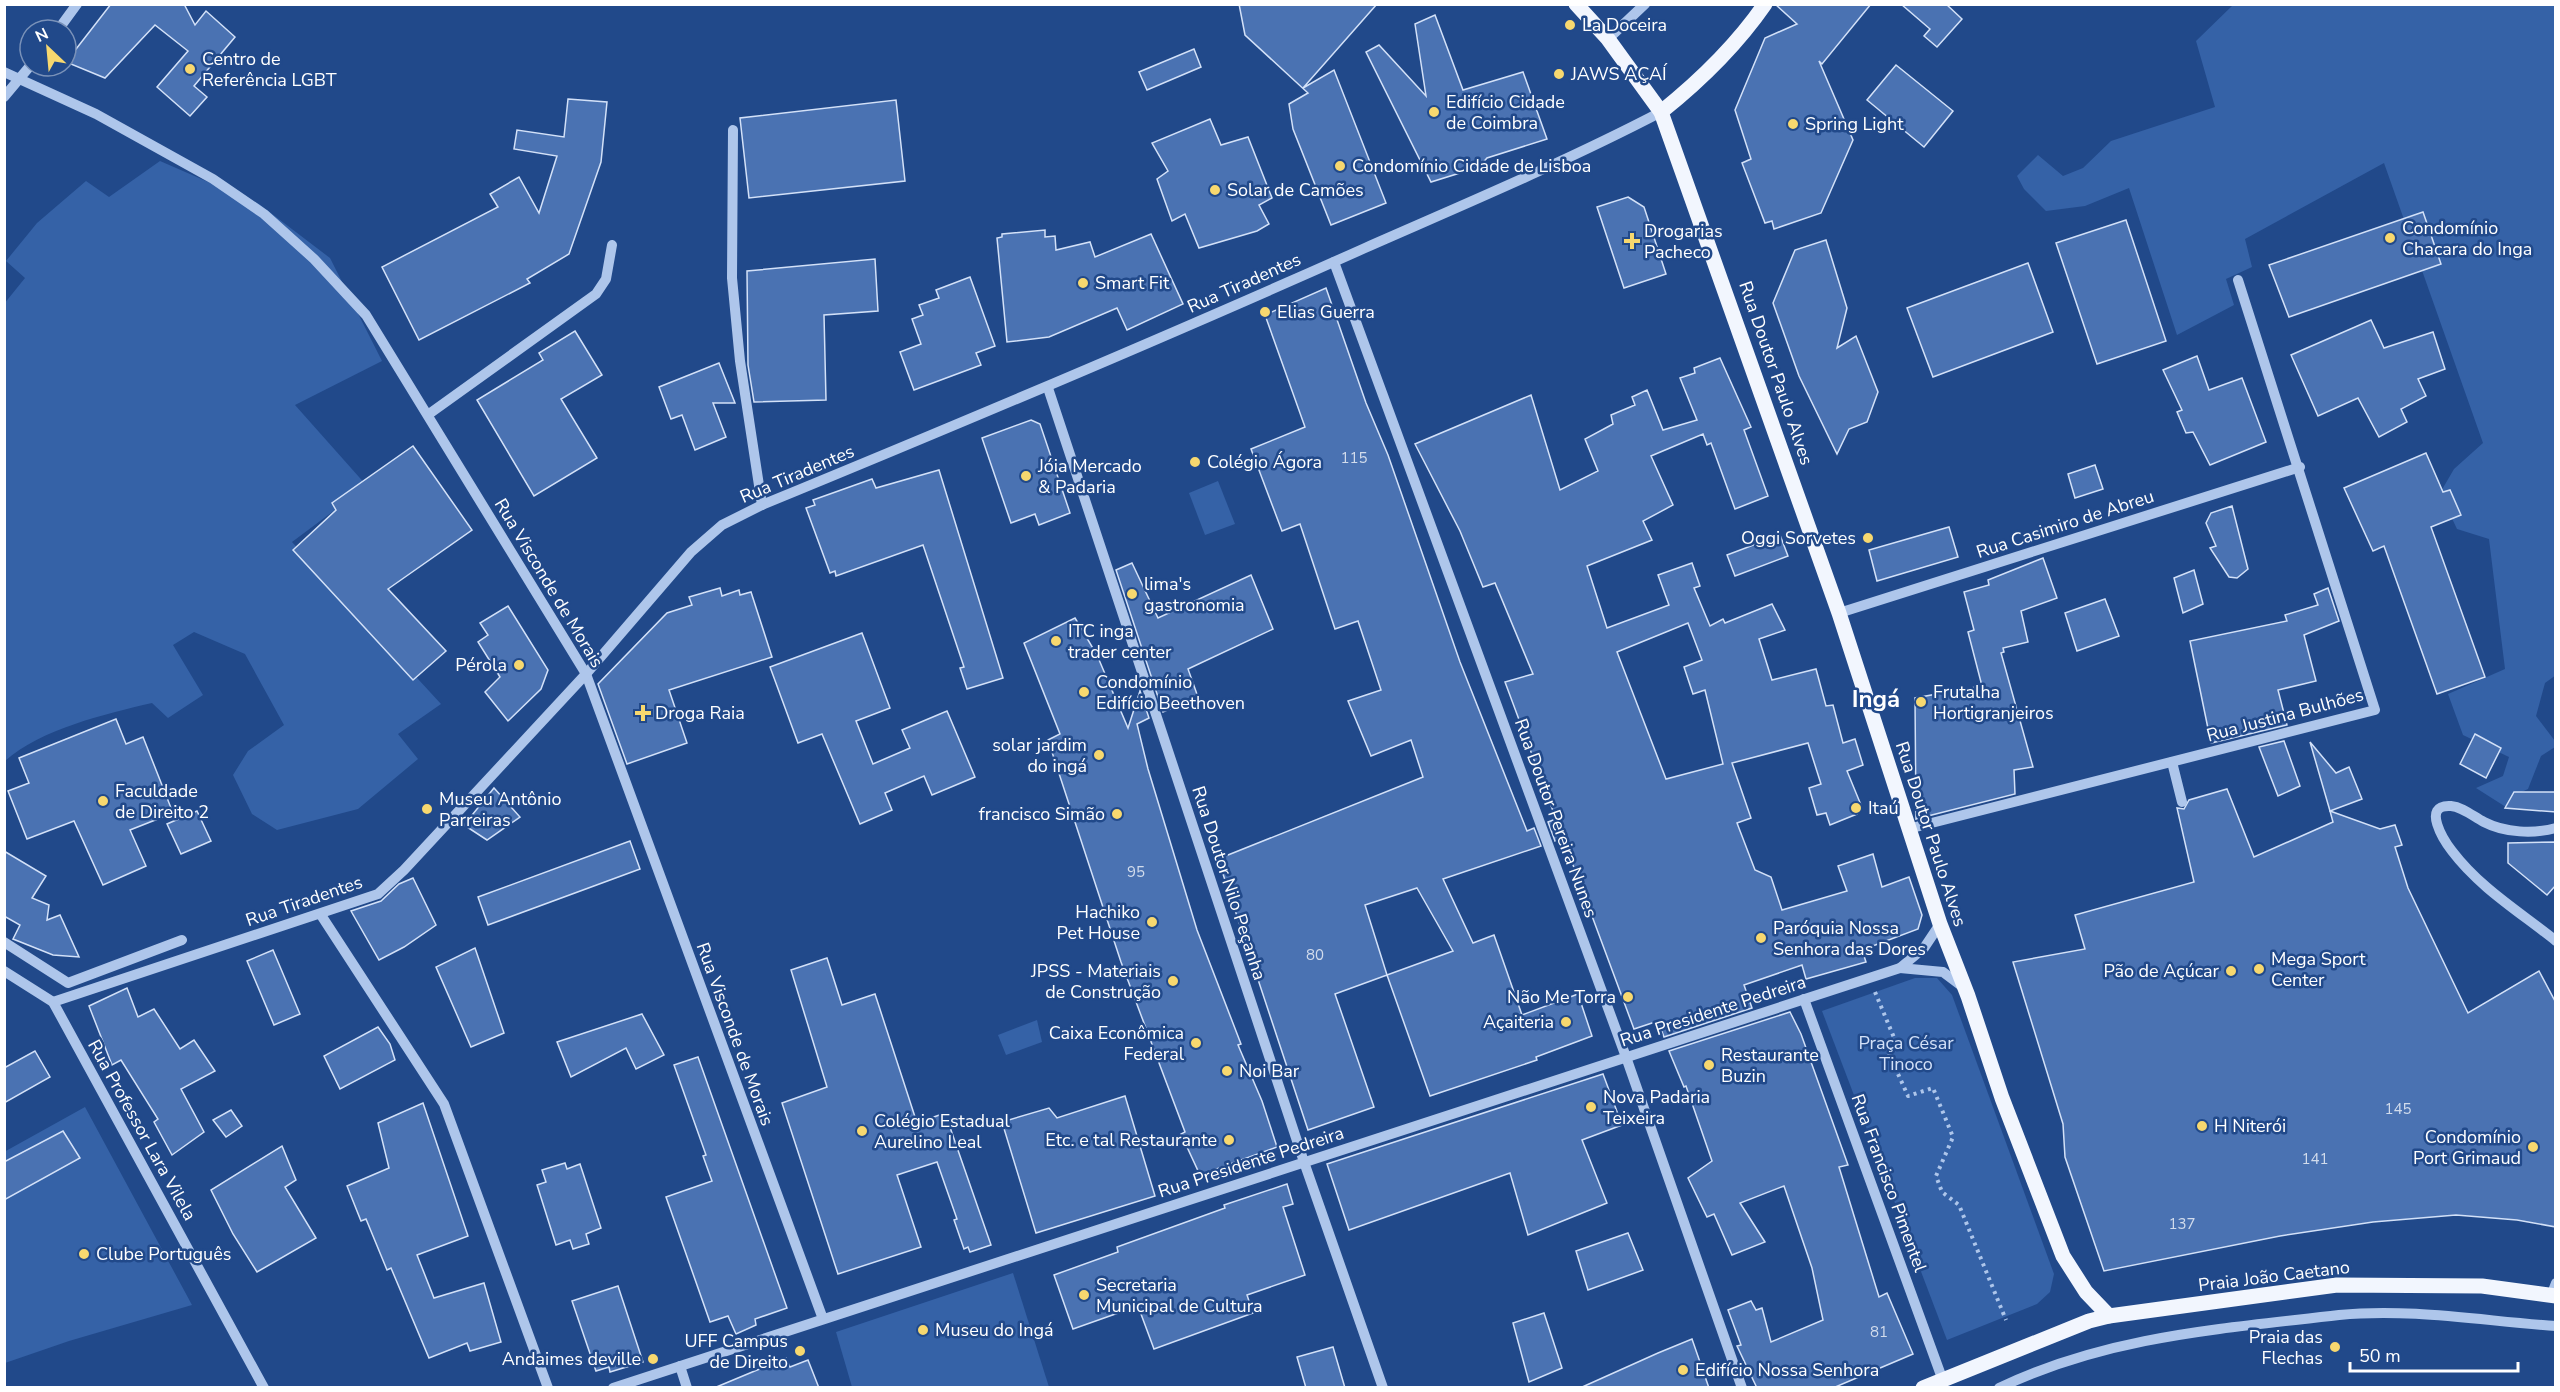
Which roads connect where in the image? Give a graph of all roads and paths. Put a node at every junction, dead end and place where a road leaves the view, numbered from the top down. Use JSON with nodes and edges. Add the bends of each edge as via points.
{"nodes":[{"id":1,"x":77,"y":4,"type":"edge"},
{"id":2,"x":1576,"y":4,"type":"edge"},
{"id":3,"x":1645,"y":4,"type":"edge"},
{"id":4,"x":1766,"y":4,"type":"edge"},
{"id":5,"x":67,"y":18,"type":"edge"},
{"id":6,"x":1608,"y":39,"type":"junction"},
{"id":7,"x":4,"y":72,"type":"edge"},
{"id":8,"x":20,"y":79,"type":"junction"},
{"id":9,"x":4,"y":97,"type":"edge"},
{"id":10,"x":1661,"y":112,"type":"junction"},
{"id":11,"x":733,"y":130,"type":"dead end"},
{"id":12,"x":612,"y":245,"type":"dead end"},
{"id":13,"x":1334,"y":262,"type":"junction"},
{"id":14,"x":2238,"y":280,"type":"dead end"},
{"id":15,"x":1048,"y":388,"type":"junction"},
{"id":16,"x":429,"y":414,"type":"junction"},
{"id":17,"x":2300,"y":467,"type":"junction"},
{"id":18,"x":762,"y":506,"type":"junction"},
{"id":19,"x":1839,"y":613,"type":"junction"},
{"id":20,"x":586,"y":674,"type":"junction"},
{"id":21,"x":2172,"y":762,"type":"junction"},
{"id":22,"x":2182,"y":802,"type":"dead end"},
{"id":23,"x":2556,"y":828,"type":"edge"},
{"id":24,"x":1908,"y":829,"type":"junction"},
{"id":25,"x":321,"y":915,"type":"junction"},
{"id":26,"x":1940,"y":924,"type":"junction"},
{"id":27,"x":182,"y":940,"type":"dead end"},
{"id":28,"x":2556,"y":941,"type":"edge"},
{"id":29,"x":4,"y":942,"type":"edge"},
{"id":30,"x":1900,"y":968,"type":"junction"},
{"id":31,"x":4,"y":970,"type":"edge"},
{"id":32,"x":1965,"y":989,"type":"junction"},
{"id":33,"x":1875,"y":992,"type":"dead end"},
{"id":34,"x":1804,"y":999,"type":"junction"},
{"id":35,"x":53,"y":1002,"type":"junction"},
{"id":36,"x":1626,"y":1057,"type":"junction"},
{"id":37,"x":1304,"y":1162,"type":"junction"},
{"id":38,"x":2554,"y":1292,"type":"edge"},
{"id":39,"x":2109,"y":1316,"type":"junction"},
{"id":40,"x":823,"y":1319,"type":"junction"},
{"id":41,"x":2006,"y":1320,"type":"dead end"},
{"id":42,"x":2556,"y":1326,"type":"edge"},
{"id":43,"x":680,"y":1366,"type":"junction"},
{"id":44,"x":1942,"y":1378,"type":"junction"},
{"id":45,"x":264,"y":1388,"type":"edge"},
{"id":46,"x":548,"y":1388,"type":"edge"},
{"id":47,"x":613,"y":1388,"type":"edge"},
{"id":48,"x":687,"y":1388,"type":"edge"},
{"id":49,"x":1383,"y":1388,"type":"edge"},
{"id":50,"x":1742,"y":1388,"type":"edge"},
{"id":51,"x":1923,"y":1388,"type":"edge"},
{"id":52,"x":1999,"y":1388,"type":"edge"}],
"edges":[{"from":1,"to":5,"type":"street"},
{"from":2,"to":6,"type":"main road","name":"Rua Doutor Paulo Alves"},
{"from":3,"to":6,"type":"street"},
{"from":4,"to":10,"type":"main road","via":[[1701,80]]},
{"from":6,"to":10,"type":"main road","name":"Rua Doutor Paulo Alves"},
{"from":7,"to":8,"type":"street","name":"Rua Visconde de Morais"},
{"from":8,"to":9,"type":"street"},
{"from":8,"to":16,"type":"street","name":"Rua Visconde de Morais","via":[[163,150],[264,214],[314,258],[366,315]]},
{"from":10,"to":13,"type":"street","name":"Rua Tiradentes","via":[[1602,143]]},
{"from":10,"to":19,"type":"main road","name":"Rua Doutor Paulo Alves"},
{"from":11,"to":18,"type":"street","via":[[733,290]]},
{"from":12,"to":16,"type":"street","via":[[606,279],[596,294]]},
{"from":13,"to":15,"type":"street","name":"Rua Tiradentes"},
{"from":13,"to":36,"type":"street","name":"Rua Doutor Pereira Nunes"},
{"from":14,"to":17,"type":"street","name":"Rua Justina Bulhões"},
{"from":15,"to":18,"type":"street","name":"Rua Tiradentes"},
{"from":15,"to":37,"type":"street","name":"Rua Doutor Nilo Peçanha"},
{"from":16,"to":20,"type":"street","name":"Rua Visconde de Morais"},
{"from":17,"to":19,"type":"street","name":"Rua Casimiro de Abreu"},
{"from":17,"to":21,"type":"street","name":"Rua Justina Bulhões","via":[[2375,710]]},
{"from":18,"to":20,"type":"street","name":"Rua Tiradentes","via":[[722,525],[691,552]]},
{"from":19,"to":24,"type":"main road","name":"Rua Doutor Paulo Alves"},
{"from":20,"to":25,"type":"street","name":"Rua Tiradentes","via":[[378,894]]},
{"from":20,"to":40,"type":"street","name":"Rua Visconde de Morais"},
{"from":21,"to":22,"type":"street"},
{"from":21,"to":24,"type":"street","name":"Rua Justina Bulhões"},
{"from":23,"to":28,"type":"street","via":[[2514,831],[2487,824],[2451,806],[2443,808],[2435,821],[2446,844],[2463,865],[2507,905]]},
{"from":24,"to":26,"type":"main road","name":"Rua Doutor Paulo Alves"},
{"from":25,"to":35,"type":"street","name":"Rua Tiradentes"},
{"from":25,"to":46,"type":"street","via":[[444,1104]]},
{"from":26,"to":30,"type":"street","name":"Rua Presidente Pedreira","via":[[1924,948]]},
{"from":26,"to":32,"type":"main road","name":"Rua Doutor Paulo Alves"},
{"from":27,"to":29,"type":"street","via":[[68,983]]},
{"from":30,"to":32,"type":"street","name":"Rua Presidente Pedreira","via":[[1942,972]]},
{"from":30,"to":34,"type":"street","name":"Rua Presidente Pedreira"},
{"from":31,"to":35,"type":"street","name":"Rua Professor Lara Vilela"},
{"from":32,"to":39,"type":"main road","name":"Rua Doutor Paulo Alves","via":[[2063,1256],[2086,1292]]},
{"from":33,"to":41,"type":"path","via":[[1895,1040],[1884,1043],[1908,1096],[1933,1088],[1953,1137],[1936,1176],[1942,1192],[1959,1204]]},
{"from":34,"to":36,"type":"street","name":"Rua Presidente Pedreira"},
{"from":34,"to":44,"type":"street","name":"Rua Francisco Pimentel"},
{"from":35,"to":45,"type":"street","name":"Rua Professor Lara Vilela"},
{"from":36,"to":37,"type":"street","name":"Rua Presidente Pedreira"},
{"from":36,"to":50,"type":"street","name":"Rua Doutor Pereira Nunes"},
{"from":37,"to":40,"type":"street","name":"Rua Presidente Pedreira"},
{"from":37,"to":49,"type":"street","name":"Rua Doutor Nilo Peçanha"},
{"from":38,"to":39,"type":"main road","name":"Praia João Caetano","via":[[2482,1286],[2337,1285]]},
{"from":39,"to":44,"type":"main road","name":"Praia João Caetano"},
{"from":40,"to":43,"type":"street","name":"Rua Presidente Pedreira"},
{"from":42,"to":52,"type":"street","via":[[2449,1315],[2360,1313],[2159,1336],[2070,1358]]},
{"from":43,"to":47,"type":"street","name":"Rua Presidente Pedreira"},
{"from":43,"to":48,"type":"street"},
{"from":44,"to":51,"type":"main road","name":"Praia João Caetano"}]}
